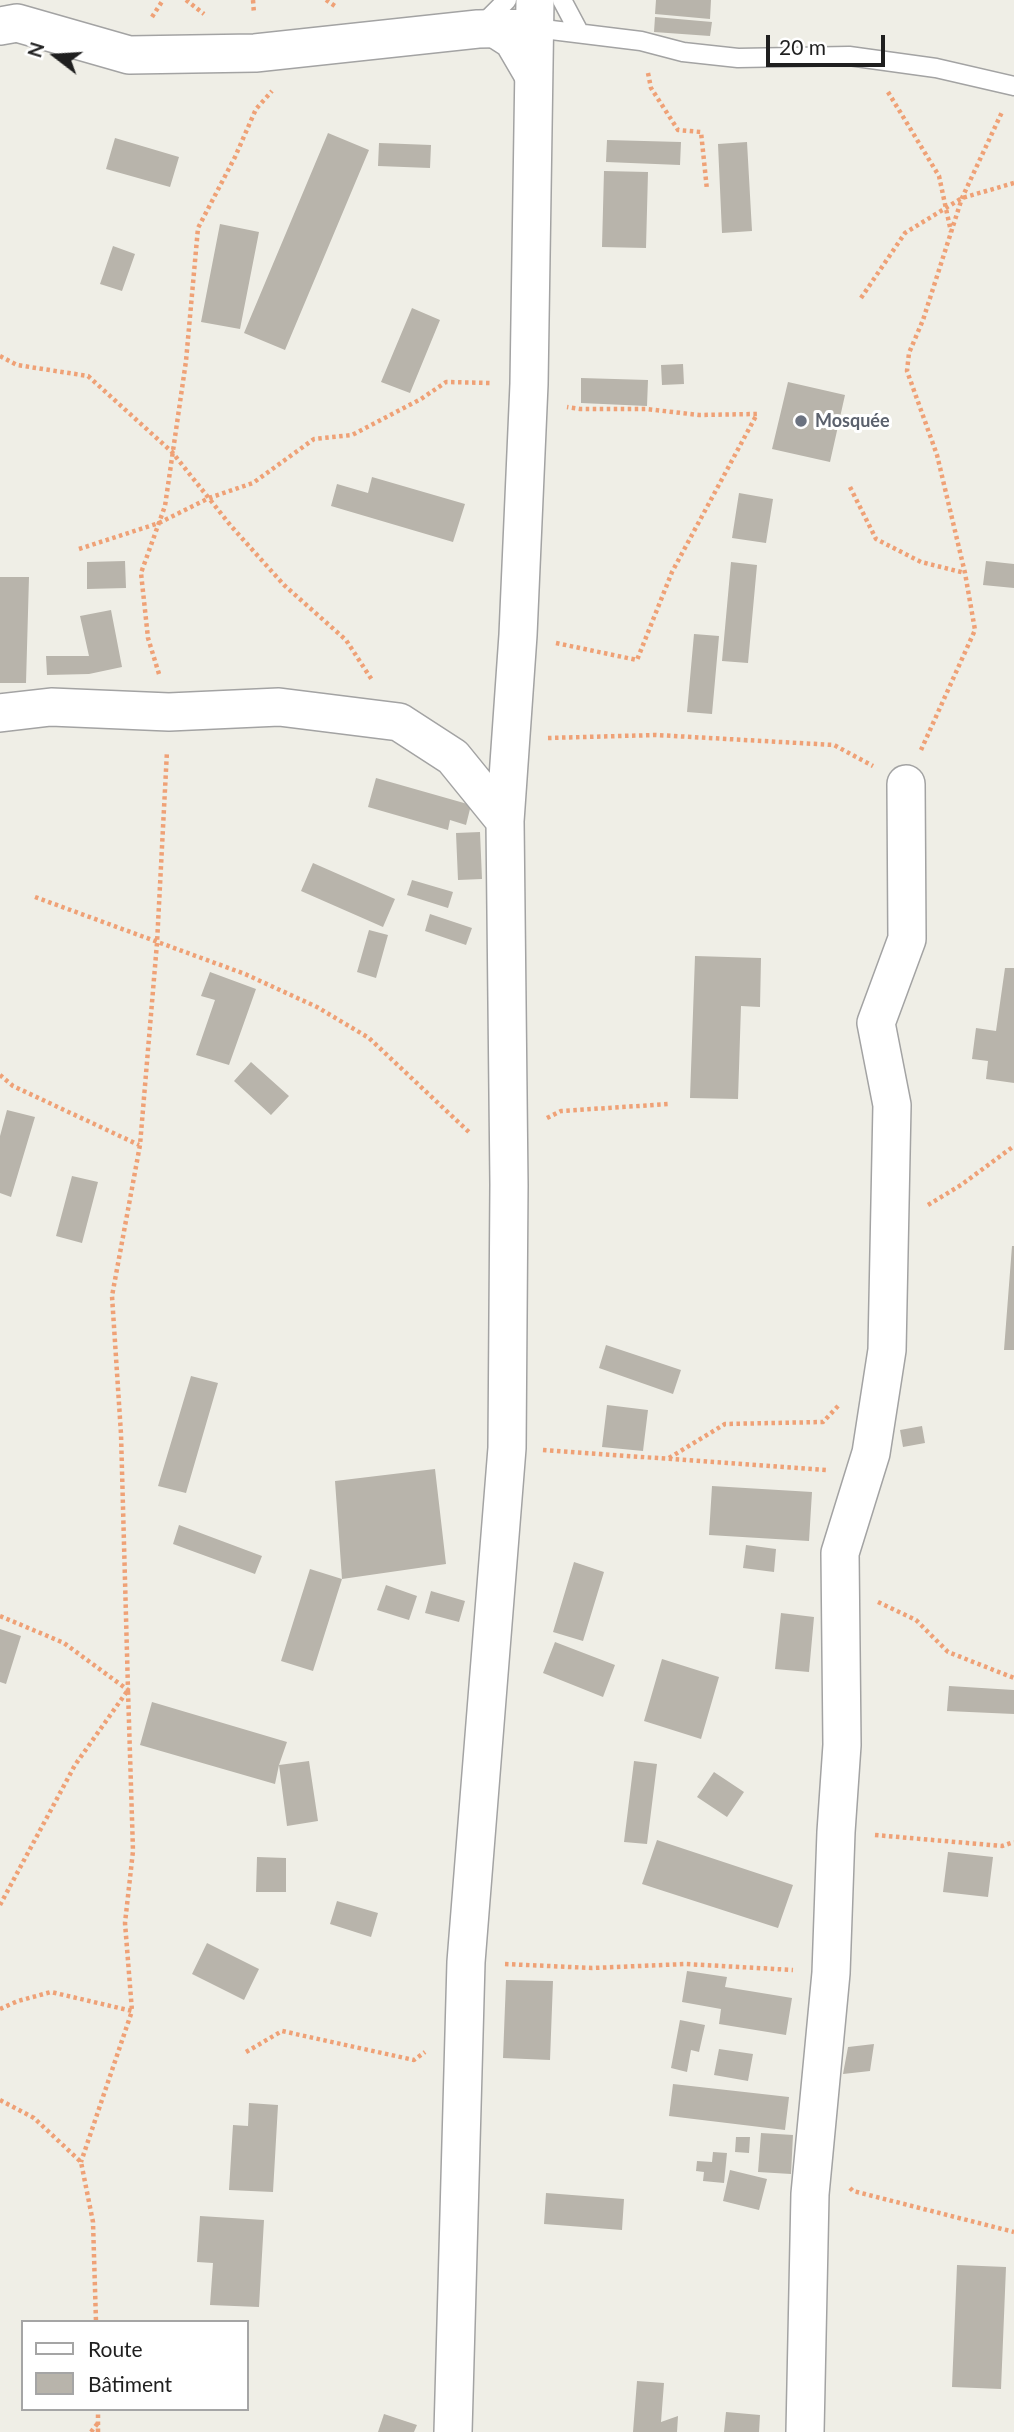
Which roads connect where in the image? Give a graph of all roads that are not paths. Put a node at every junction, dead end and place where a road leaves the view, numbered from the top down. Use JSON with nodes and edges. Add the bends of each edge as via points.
{"nodes":[{"id":1,"x":507,"y":0,"type":"edge"},
{"id":2,"x":562,"y":0,"type":"edge"},
{"id":3,"x":535,"y":14,"type":"edge"},
{"id":4,"x":0,"y":26,"type":"edge"},
{"id":5,"x":478,"y":29,"type":"junction"},
{"id":6,"x":579,"y":32,"type":"junction"},
{"id":7,"x":1014,"y":86,"type":"edge"},
{"id":8,"x":534,"y":99,"type":"junction"},
{"id":9,"x":0,"y":713,"type":"edge"},
{"id":10,"x":906,"y":784,"type":"road end"},
{"id":11,"x":505,"y":821,"type":"junction"},
{"id":12,"x":453,"y":2432,"type":"edge"},
{"id":13,"x":805,"y":2432,"type":"edge"}],
"edges":[{"from":1,"to":5,"type":"lane"},
{"from":2,"to":6,"type":"lane"},
{"from":3,"to":5,"type":"street"},
{"from":3,"to":6,"type":"lane"},
{"from":3,"to":8,"type":"street"},
{"from":4,"to":5,"type":"street","via":[[18,23],[129,55],[255,53]]},
{"from":5,"to":8,"type":"lane","via":[[506,47]]},
{"from":6,"to":7,"type":"lane","via":[[738,58],[849,56],[936,68]]},
{"from":8,"to":11,"type":"street","via":[[529,392]]},
{"from":9,"to":11,"type":"street","via":[[51,707],[169,712],[279,707],[399,722],[453,757]]},
{"from":10,"to":13,"type":"street","via":[[907,939],[876,1023],[892,1105],[887,1350],[871,1453],[839,1553],[842,1745],[831,1973],[810,2194]]},
{"from":11,"to":12,"type":"street","via":[[507,1448],[466,1962]]}]}
